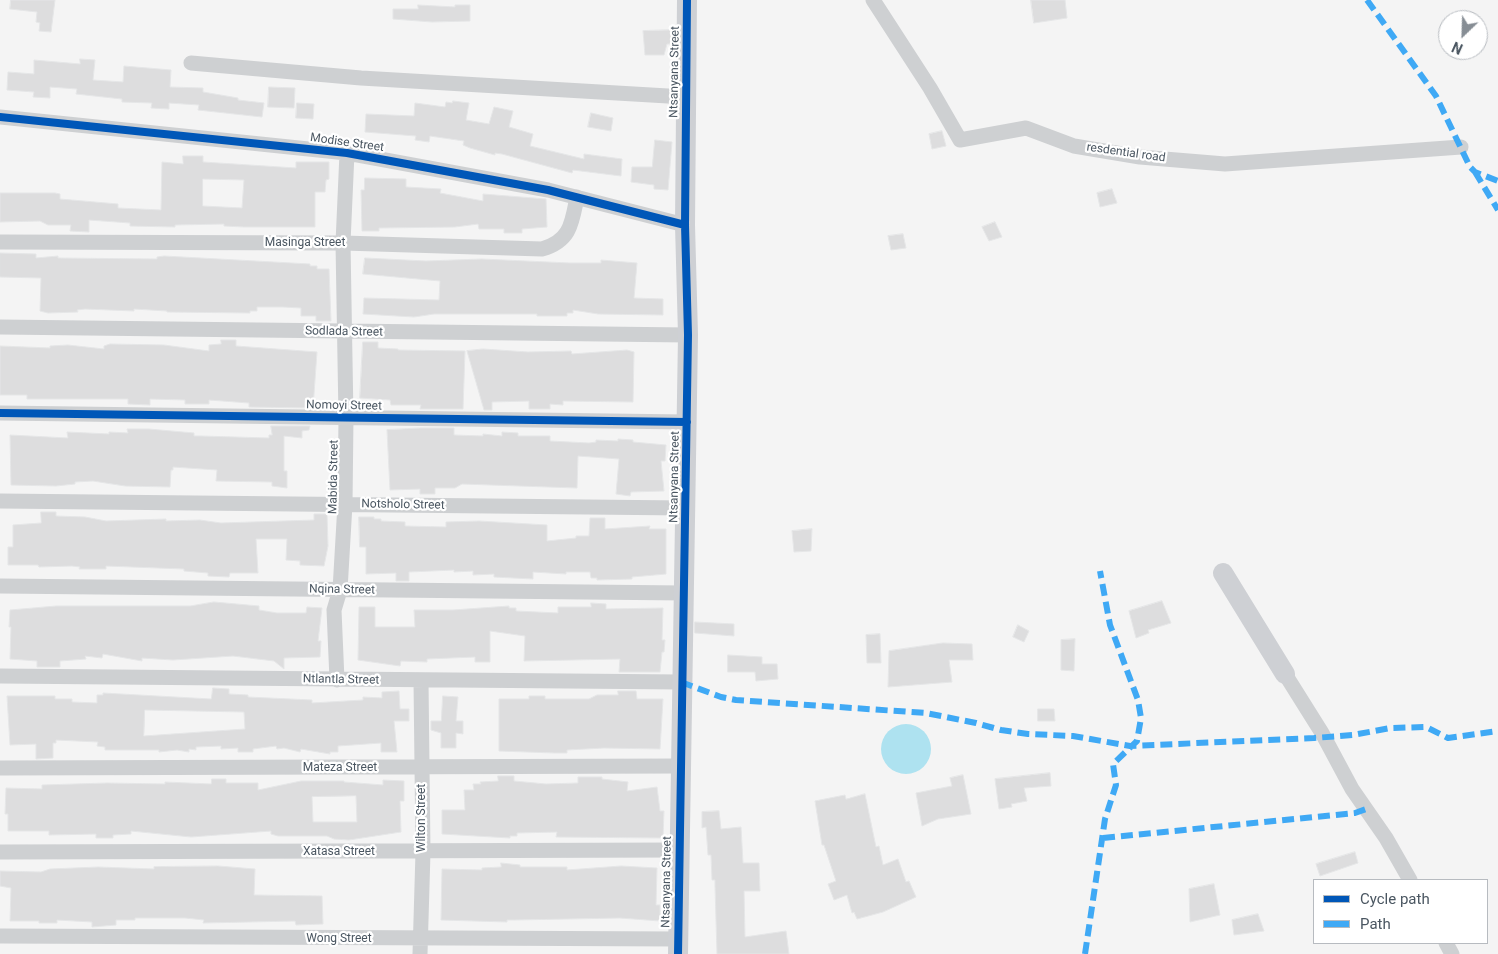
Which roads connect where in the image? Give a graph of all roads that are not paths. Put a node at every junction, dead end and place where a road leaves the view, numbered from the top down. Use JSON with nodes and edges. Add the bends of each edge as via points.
{"nodes":[{"id":1,"x":687,"y":0,"type":"edge"},
{"id":2,"x":873,"y":0,"type":"edge"},
{"id":3,"x":191,"y":63,"type":"dead end"},
{"id":4,"x":685,"y":97,"type":"junction"},
{"id":5,"x":0,"y":117,"type":"edge"},
{"id":6,"x":1461,"y":147,"type":"dead end"},
{"id":7,"x":347,"y":153,"type":"junction"},
{"id":8,"x":577,"y":196,"type":"junction"},
{"id":9,"x":685,"y":225,"type":"junction"},
{"id":10,"x":0,"y":242,"type":"edge"},
{"id":11,"x":343,"y":243,"type":"junction"},
{"id":12,"x":0,"y":326,"type":"edge"},
{"id":13,"x":345,"y":332,"type":"junction"},
{"id":14,"x":688,"y":335,"type":"junction"},
{"id":15,"x":0,"y":413,"type":"edge"},
{"id":16,"x":346,"y":418,"type":"junction"},
{"id":17,"x":687,"y":422,"type":"junction"},
{"id":18,"x":0,"y":501,"type":"edge"},
{"id":19,"x":345,"y":504,"type":"junction"},
{"id":20,"x":685,"y":508,"type":"junction"},
{"id":21,"x":1223,"y":573,"type":"dead end"},
{"id":22,"x":0,"y":586,"type":"edge"},
{"id":23,"x":340,"y":590,"type":"junction"},
{"id":24,"x":684,"y":593,"type":"junction"},
{"id":25,"x":1285,"y":674,"type":"joint"},
{"id":26,"x":0,"y":676,"type":"edge"},
{"id":27,"x":337,"y":680,"type":"junction"},
{"id":28,"x":421,"y":681,"type":"junction"},
{"id":29,"x":682,"y":682,"type":"junction"},
{"id":30,"x":681,"y":766,"type":"junction"},
{"id":31,"x":0,"y":768,"type":"edge"},
{"id":32,"x":422,"y":768,"type":"junction"},
{"id":33,"x":679,"y":850,"type":"junction"},
{"id":34,"x":0,"y":852,"type":"edge"},
{"id":35,"x":423,"y":852,"type":"junction"},
{"id":36,"x":1409,"y":879,"type":"edge"},
{"id":37,"x":0,"y":936,"type":"edge"},
{"id":38,"x":678,"y":946,"type":"edge"},
{"id":39,"x":421,"y":947,"type":"edge"}],
"edges":[{"from":1,"to":4,"type":"street","name":"Ntsanyana Street"},
{"from":2,"to":6,"type":"street","name":"resdential road","via":[[960,140],[1026,128],[1083,147],[1140,157],[1225,164]]},
{"from":3,"to":4,"type":"street","via":[[361,78]]},
{"from":4,"to":9,"type":"street","name":"Ntsanyana Street"},
{"from":5,"to":7,"type":"street","name":"Modise Street"},
{"from":7,"to":8,"type":"street","name":"Modise Street"},
{"from":7,"to":11,"type":"street","name":"Mabida Street"},
{"from":8,"to":9,"type":"street","name":"Modise Street"},
{"from":8,"to":11,"type":"street","name":"Masinga Street","via":[[567,234],[558,243],[542,248]]},
{"from":9,"to":14,"type":"street","name":"Ntsanyana Street"},
{"from":10,"to":11,"type":"street","name":"Masinga Street"},
{"from":11,"to":13,"type":"street","name":"Mabida Street"},
{"from":12,"to":13,"type":"street","name":"Sodlada Street"},
{"from":13,"to":14,"type":"street","name":"Sodlada Street"},
{"from":13,"to":16,"type":"street","name":"Mabida Street"},
{"from":14,"to":17,"type":"street","name":"Ntsanyana Street"},
{"from":15,"to":16,"type":"street","name":"Nomoyi Street"},
{"from":16,"to":17,"type":"street","name":"Nomoyi Street"},
{"from":16,"to":19,"type":"street","name":"Mabida Street"},
{"from":17,"to":20,"type":"street","name":"Ntsanyana Street"},
{"from":18,"to":19,"type":"street","name":"Notsholo Street"},
{"from":19,"to":20,"type":"street","name":"Notsholo Street"},
{"from":19,"to":23,"type":"street","name":"Mabida Street"},
{"from":20,"to":24,"type":"street","name":"Ntsanyana Street"},
{"from":21,"to":25,"type":"street"},
{"from":22,"to":23,"type":"street","name":"Nqina Street"},
{"from":23,"to":24,"type":"street","name":"Nqina Street"},
{"from":23,"to":27,"type":"street","name":"Mabida Street","via":[[334,610]]},
{"from":24,"to":29,"type":"street","name":"Ntsanyana Street"},
{"from":25,"to":36,"type":"street"},
{"from":26,"to":27,"type":"street","name":"Ntlantla Street"},
{"from":27,"to":28,"type":"street","name":"Ntlantla Street"},
{"from":28,"to":29,"type":"street","name":"Ntlantla Street"},
{"from":28,"to":32,"type":"street","name":"Wilton Street"},
{"from":29,"to":30,"type":"street","name":"Ntsanyana Street"},
{"from":30,"to":32,"type":"street","name":"Mateza Street"},
{"from":30,"to":33,"type":"street","name":"Ntsanyana Street"},
{"from":31,"to":32,"type":"street","name":"Mateza Street"},
{"from":32,"to":35,"type":"street","name":"Wilton Street"},
{"from":33,"to":35,"type":"street","name":"Xatasa Street"},
{"from":33,"to":38,"type":"street","name":"Ntsanyana Street"},
{"from":34,"to":35,"type":"street","name":"Xatasa Street"},
{"from":35,"to":39,"type":"street","name":"Wilton Street"},
{"from":37,"to":39,"type":"street","name":"Wong Street"},
{"from":38,"to":39,"type":"street","name":"Wong Street"}]}
